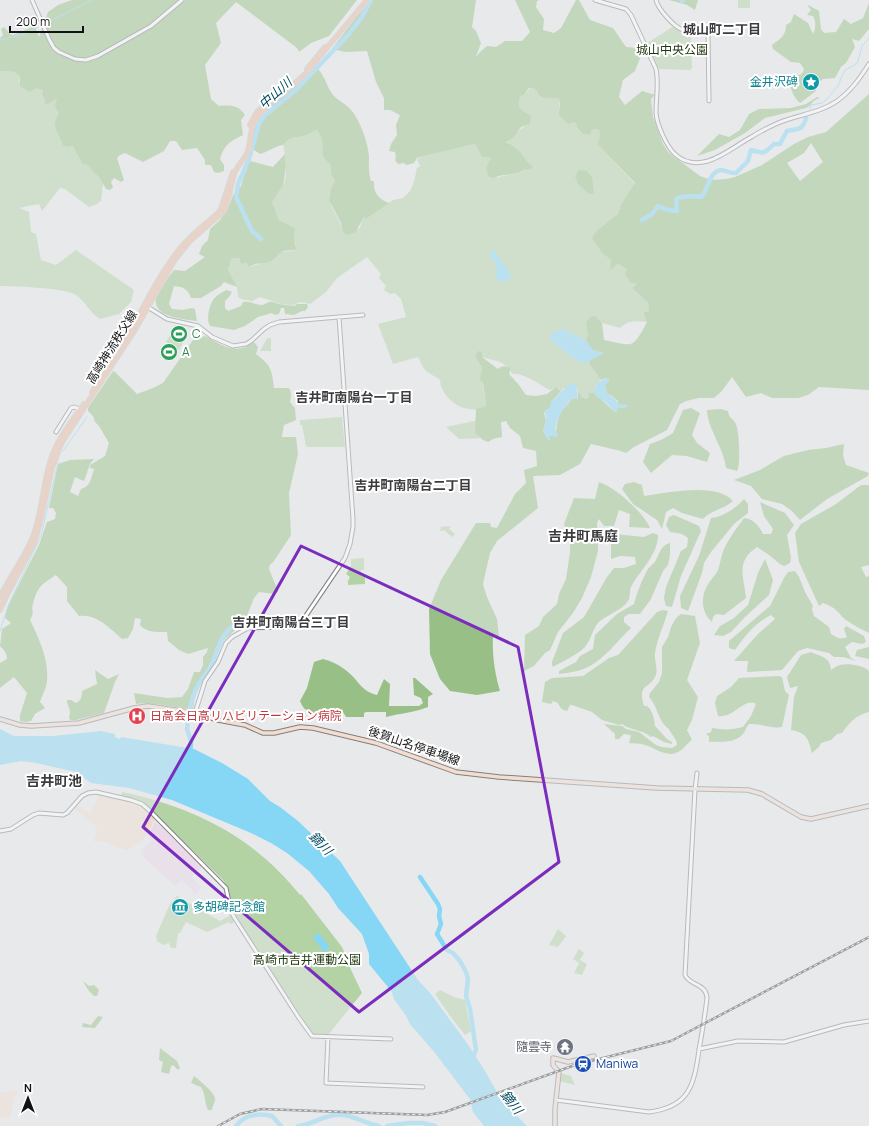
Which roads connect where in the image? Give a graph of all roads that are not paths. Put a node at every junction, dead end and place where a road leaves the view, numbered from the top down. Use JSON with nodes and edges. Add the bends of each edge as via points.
{"nodes":[{"id":1,"x":32,"y":0,"type":"edge"},
{"id":2,"x":182,"y":0,"type":"edge"},
{"id":3,"x":364,"y":0,"type":"edge"},
{"id":4,"x":367,"y":0,"type":"edge"},
{"id":5,"x":595,"y":0,"type":"edge"},
{"id":6,"x":656,"y":0,"type":"edge"},
{"id":7,"x":869,"y":64,"type":"edge"},
{"id":8,"x":709,"y":101,"type":"dead end"},
{"id":9,"x":264,"y":108,"type":"junction"},
{"id":10,"x":146,"y":306,"type":"junction"},
{"id":11,"x":363,"y":315,"type":"dead end"},
{"id":12,"x":339,"y":317,"type":"junction"},
{"id":13,"x":82,"y":410,"type":"junction"},
{"id":14,"x":56,"y":432,"type":"dead end"},
{"id":15,"x":0,"y":598,"type":"edge"},
{"id":16,"x":0,"y":610,"type":"edge"},
{"id":17,"x":195,"y":713,"type":"junction"},
{"id":18,"x":0,"y":720,"type":"edge"},
{"id":19,"x":696,"y":773,"type":"dead end"},
{"id":20,"x":694,"y":790,"type":"junction"},
{"id":21,"x":869,"y":806,"type":"edge"},
{"id":22,"x":0,"y":831,"type":"edge"},
{"id":23,"x":869,"y":1021,"type":"edge"},
{"id":24,"x":328,"y":1037,"type":"junction"},
{"id":25,"x":391,"y":1039,"type":"dead end"},
{"id":26,"x":699,"y":1049,"type":"junction"},
{"id":27,"x":594,"y":1056,"type":"dead end"},
{"id":28,"x":423,"y":1087,"type":"dead end"},
{"id":29,"x":556,"y":1100,"type":"junction"},
{"id":30,"x":555,"y":1126,"type":"edge"}],
"edges":[{"from":1,"to":2,"type":"street","via":[[54,48],[75,59],[86,60],[98,56],[151,26]]},
{"from":3,"to":9,"type":"main road","via":[[305,71]]},
{"from":4,"to":9,"type":"main road","via":[[298,82]]},
{"from":5,"to":7,"type":"street","via":[[626,9],[631,15],[656,69],[656,114],[664,137],[675,155],[689,162],[709,160],[779,123],[831,105],[848,92]]},
{"from":6,"to":8,"type":"street","via":[[661,11],[679,28],[708,30]]},
{"from":9,"to":10,"type":"main road","name":"高崎神流秩父線","via":[[257,112],[251,122],[245,150],[231,177],[221,209],[175,254]]},
{"from":10,"to":12,"type":"street","via":[[167,318],[198,326],[212,337],[233,346],[246,344],[270,325],[279,322]]},
{"from":10,"to":13,"type":"main road","name":"高崎神流秩父線"},
{"from":11,"to":12,"type":"street"},
{"from":12,"to":17,"type":"street","via":[[353,519],[350,544],[345,558],[316,603],[305,617],[294,625],[284,628],[248,628],[232,637],[205,681]]},
{"from":13,"to":14,"type":"street","via":[[74,407],[68,410]]},
{"from":13,"to":15,"type":"main road","name":"高崎神流秩父線","via":[[57,445],[48,470],[34,533]]},
{"from":13,"to":16,"type":"main road","name":"高崎神流秩父線","via":[[62,442],[52,468],[34,543]]},
{"from":17,"to":18,"type":"main road","name":"後賀山名停車場線","via":[[148,706],[79,723],[31,726]]},
{"from":17,"to":20,"type":"main road","name":"後賀山名停車場線","via":[[245,725],[263,733],[300,727],[314,728],[376,743],[456,772]]},
{"from":19,"to":20,"type":"street"},
{"from":20,"to":21,"type":"main road","name":"後賀山名停車場線","via":[[748,790],[762,794],[801,818],[811,819]]},
{"from":20,"to":26,"type":"street","via":[[684,975],[707,992]]},
{"from":22,"to":24,"type":"street","via":[[39,813],[63,815],[88,793],[96,792],[142,804],[226,888],[234,917],[299,1018],[312,1036]]},
{"from":23,"to":26,"type":"street","via":[[844,1025],[784,1042],[734,1042]]},
{"from":24,"to":25,"type":"street"},
{"from":24,"to":28,"type":"street","via":[[326,1083]]},
{"from":26,"to":29,"type":"street","via":[[692,1086],[674,1105],[661,1111],[639,1112]]},
{"from":27,"to":29,"type":"main road","via":[[568,1062],[553,1058],[553,1065],[559,1072]]},
{"from":29,"to":30,"type":"main road"}]}
